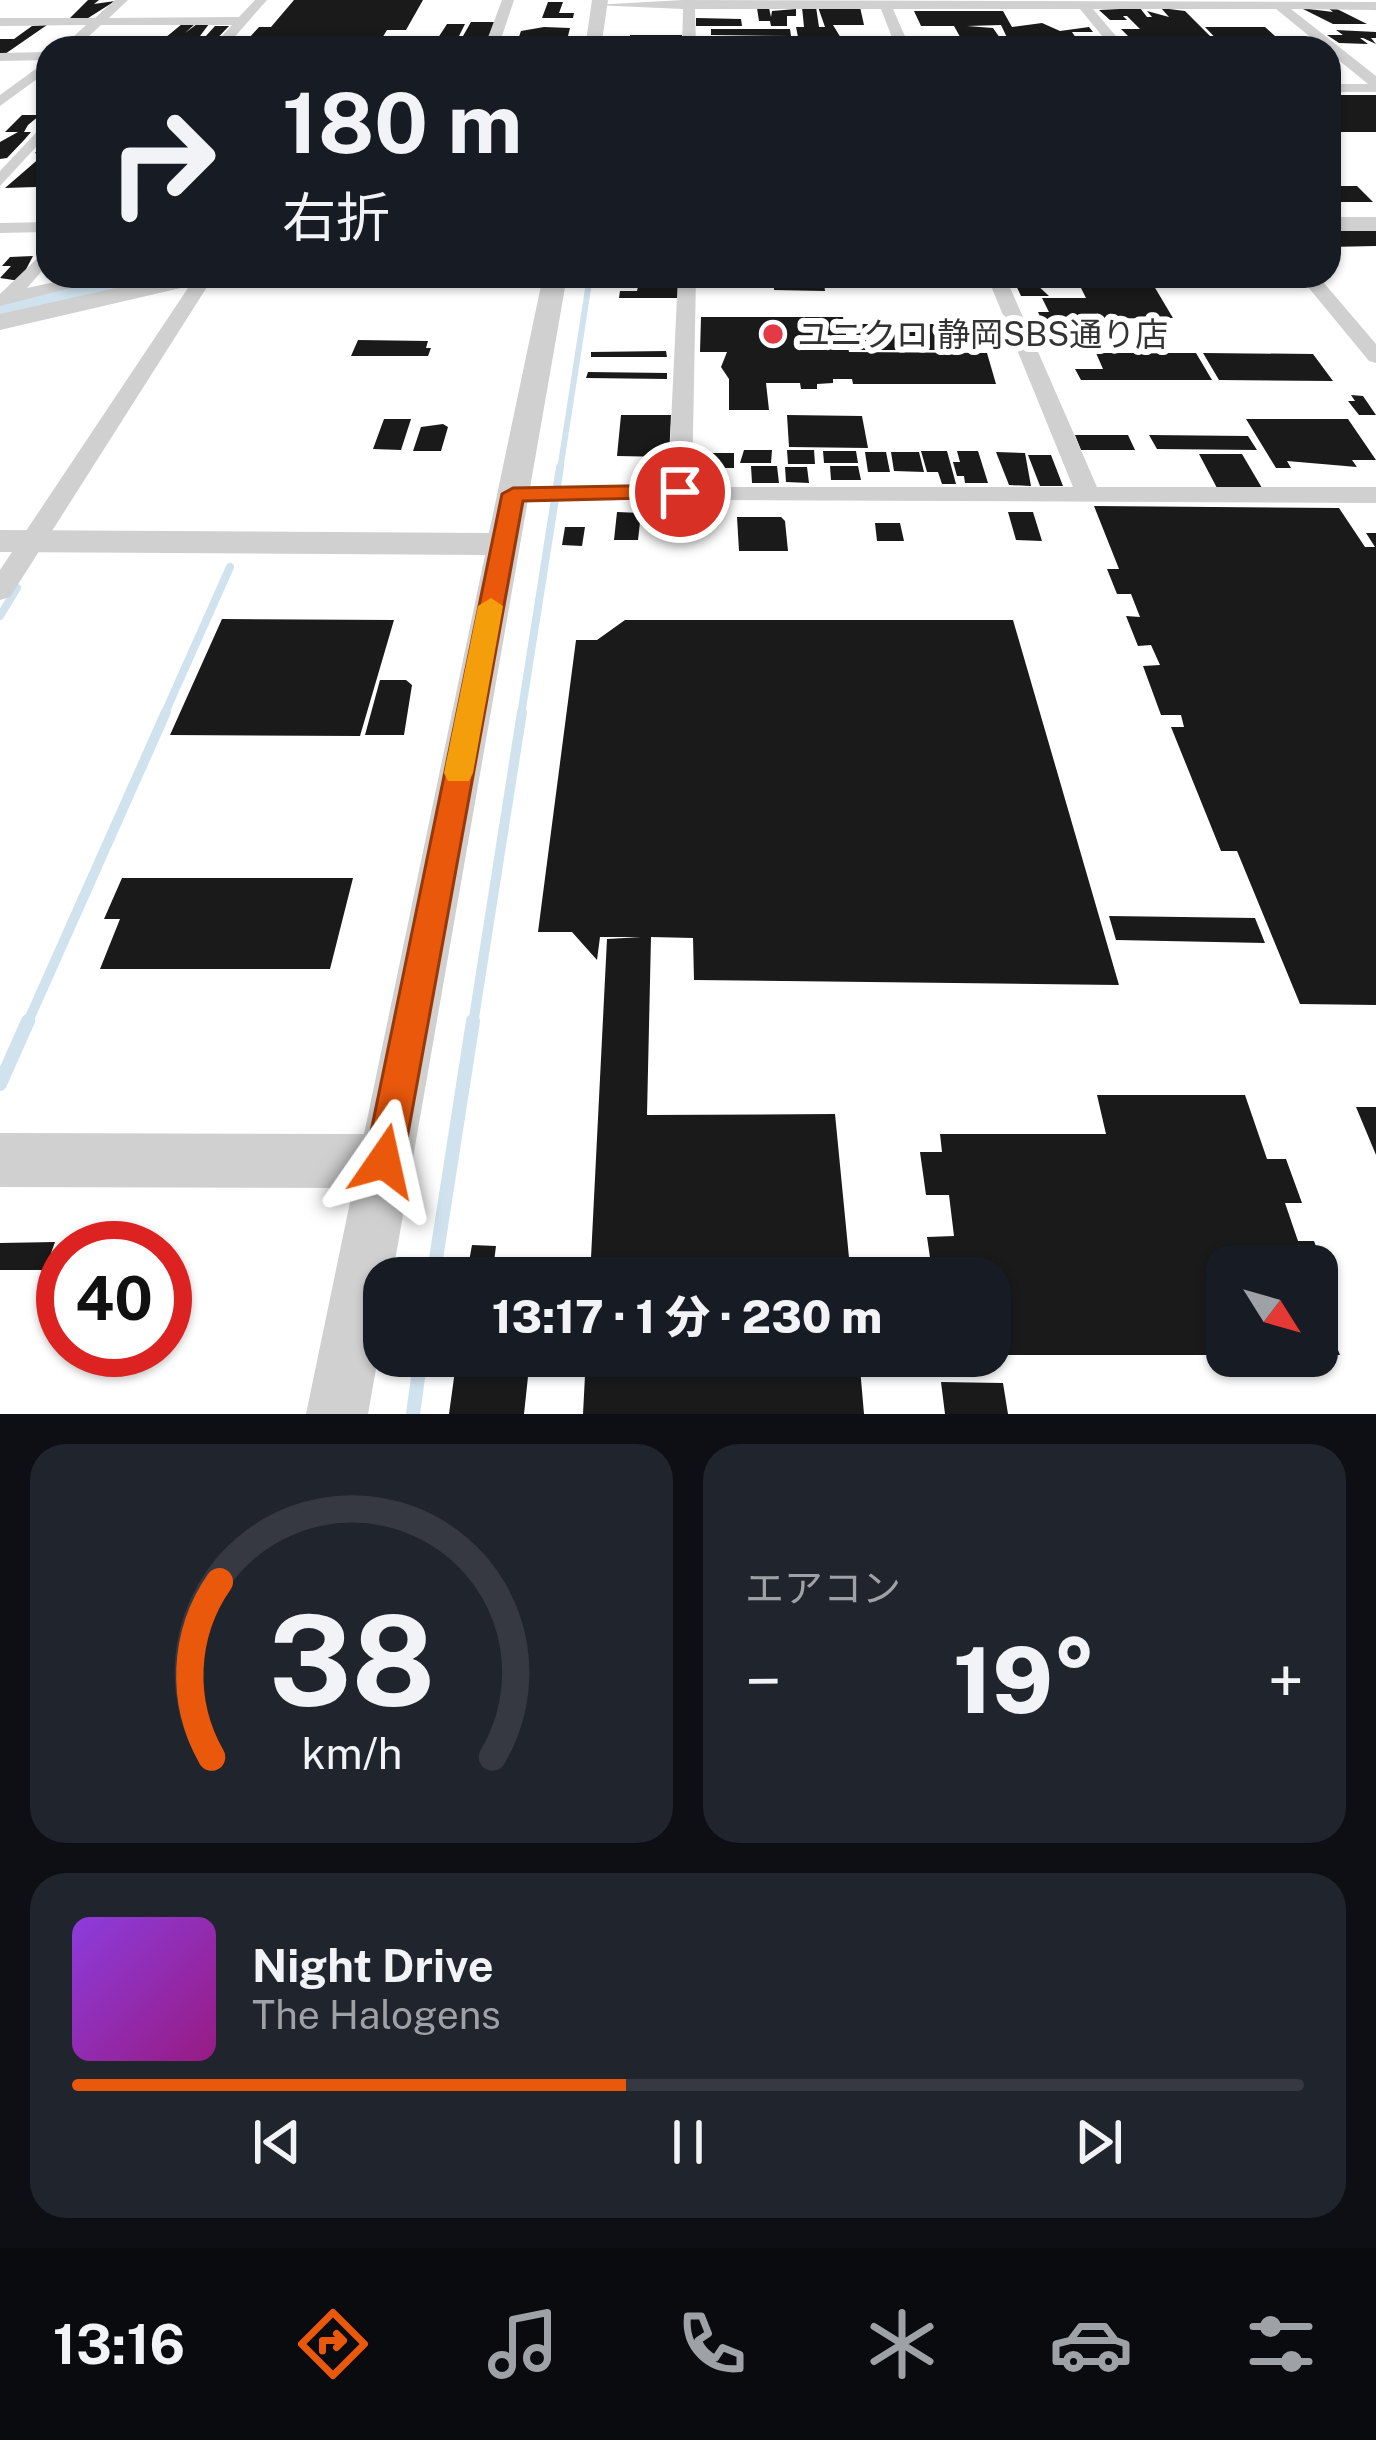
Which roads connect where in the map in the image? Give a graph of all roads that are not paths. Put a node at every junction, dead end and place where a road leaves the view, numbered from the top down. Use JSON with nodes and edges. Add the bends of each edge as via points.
{"nodes":[{"id":1,"x":122,"y":0,"type":"edge"},
{"id":2,"x":261,"y":0,"type":"edge"},
{"id":3,"x":508,"y":0,"type":"edge"},
{"id":4,"x":600,"y":2,"type":"edge"},
{"id":5,"x":689,"y":2,"type":"edge"},
{"id":6,"x":885,"y":2,"type":"edge"},
{"id":7,"x":1081,"y":3,"type":"edge"},
{"id":8,"x":1276,"y":3,"type":"edge"},
{"id":9,"x":1376,"y":6,"type":"edge"},
{"id":10,"x":242,"y":21,"type":"junction"},
{"id":11,"x":0,"y":22,"type":"edge"},
{"id":12,"x":98,"y":22,"type":"junction"},
{"id":13,"x":82,"y":36,"type":"edge"},
{"id":14,"x":229,"y":36,"type":"edge"},
{"id":15,"x":495,"y":36,"type":"edge"},
{"id":16,"x":595,"y":36,"type":"edge"},
{"id":17,"x":688,"y":36,"type":"edge"},
{"id":18,"x":898,"y":36,"type":"edge"},
{"id":19,"x":1109,"y":36,"type":"edge"},
{"id":20,"x":1316,"y":36,"type":"edge"},
{"id":21,"x":1341,"y":48,"type":"edge"},
{"id":22,"x":1354,"y":48,"type":"dead end"},
{"id":23,"x":1341,"y":56,"type":"edge"},
{"id":24,"x":0,"y":57,"type":"edge"},
{"id":25,"x":36,"y":59,"type":"edge"},
{"id":26,"x":36,"y":71,"type":"edge"},
{"id":27,"x":26,"y":81,"type":"junction"},
{"id":28,"x":36,"y":81,"type":"edge"},
{"id":29,"x":1376,"y":86,"type":"edge"},
{"id":30,"x":1341,"y":87,"type":"edge"},
{"id":31,"x":19,"y":109,"type":"edge"},
{"id":32,"x":36,"y":138,"type":"edge"},
{"id":33,"x":0,"y":181,"type":"edge"},
{"id":34,"x":1341,"y":224,"type":"edge"},
{"id":35,"x":1376,"y":224,"type":"edge"},
{"id":36,"x":36,"y":227,"type":"edge"},
{"id":37,"x":0,"y":228,"type":"edge"},
{"id":38,"x":36,"y":267,"type":"edge"},
{"id":39,"x":68,"y":288,"type":"edge"},
{"id":40,"x":126,"y":288,"type":"edge"},
{"id":41,"x":195,"y":288,"type":"edge"},
{"id":42,"x":553,"y":288,"type":"edge"},
{"id":43,"x":687,"y":288,"type":"edge"},
{"id":44,"x":1001,"y":288,"type":"edge"},
{"id":45,"x":1318,"y":288,"type":"edge"},
{"id":46,"x":2,"y":307,"type":"edge"},
{"id":47,"x":1376,"y":357,"type":"edge"},
{"id":48,"x":680,"y":492,"type":"junction"},
{"id":49,"x":513,"y":494,"type":"junction"},
{"id":50,"x":1088,"y":494,"type":"junction"},
{"id":51,"x":1376,"y":495,"type":"edge"},
{"id":52,"x":16,"y":541,"type":"edge"},
{"id":53,"x":502,"y":544,"type":"junction"},
{"id":54,"x":0,"y":591,"type":"edge"},
{"id":55,"x":0,"y":1160,"type":"edge"},
{"id":56,"x":384,"y":1161,"type":"junction"},
{"id":57,"x":337,"y":1414,"type":"edge"}],
"edges":[{"from":1,"to":12,"type":"street"},
{"from":2,"to":10,"type":"street"},
{"from":3,"to":15,"type":"street"},
{"from":4,"to":5,"type":"street"},
{"from":4,"to":16,"type":"street"},
{"from":5,"to":6,"type":"street"},
{"from":5,"to":17,"type":"street"},
{"from":6,"to":7,"type":"street"},
{"from":6,"to":18,"type":"street"},
{"from":7,"to":8,"type":"street"},
{"from":7,"to":19,"type":"street"},
{"from":8,"to":9,"type":"street"},
{"from":8,"to":20,"type":"street"},
{"from":10,"to":12,"type":"street"},
{"from":10,"to":14,"type":"street"},
{"from":11,"to":12,"type":"street"},
{"from":12,"to":13,"type":"street"},
{"from":21,"to":22,"type":"street"},
{"from":23,"to":29,"type":"street"},
{"from":24,"to":25,"type":"street"},
{"from":26,"to":27,"type":"street"},
{"from":27,"to":28,"type":"street"},
{"from":27,"to":31,"type":"street"},
{"from":29,"to":30,"type":"street"},
{"from":32,"to":33,"type":"street"},
{"from":34,"to":35,"type":"street"},
{"from":36,"to":37,"type":"street"},
{"from":38,"to":46,"type":"street"},
{"from":39,"to":46,"type":"street"},
{"from":40,"to":46,"type":"street"},
{"from":41,"to":52,"type":"street"},
{"from":42,"to":49,"type":"street"},
{"from":43,"to":48,"type":"street"},
{"from":44,"to":50,"type":"street"},
{"from":45,"to":47,"type":"street"},
{"from":48,"to":49,"type":"street"},
{"from":48,"to":50,"type":"street"},
{"from":49,"to":53,"type":"street"},
{"from":50,"to":51,"type":"street"},
{"from":52,"to":53,"type":"street"},
{"from":52,"to":54,"type":"street"},
{"from":53,"to":56,"type":"street"},
{"from":55,"to":56,"type":"street"},
{"from":56,"to":57,"type":"street"}]}
